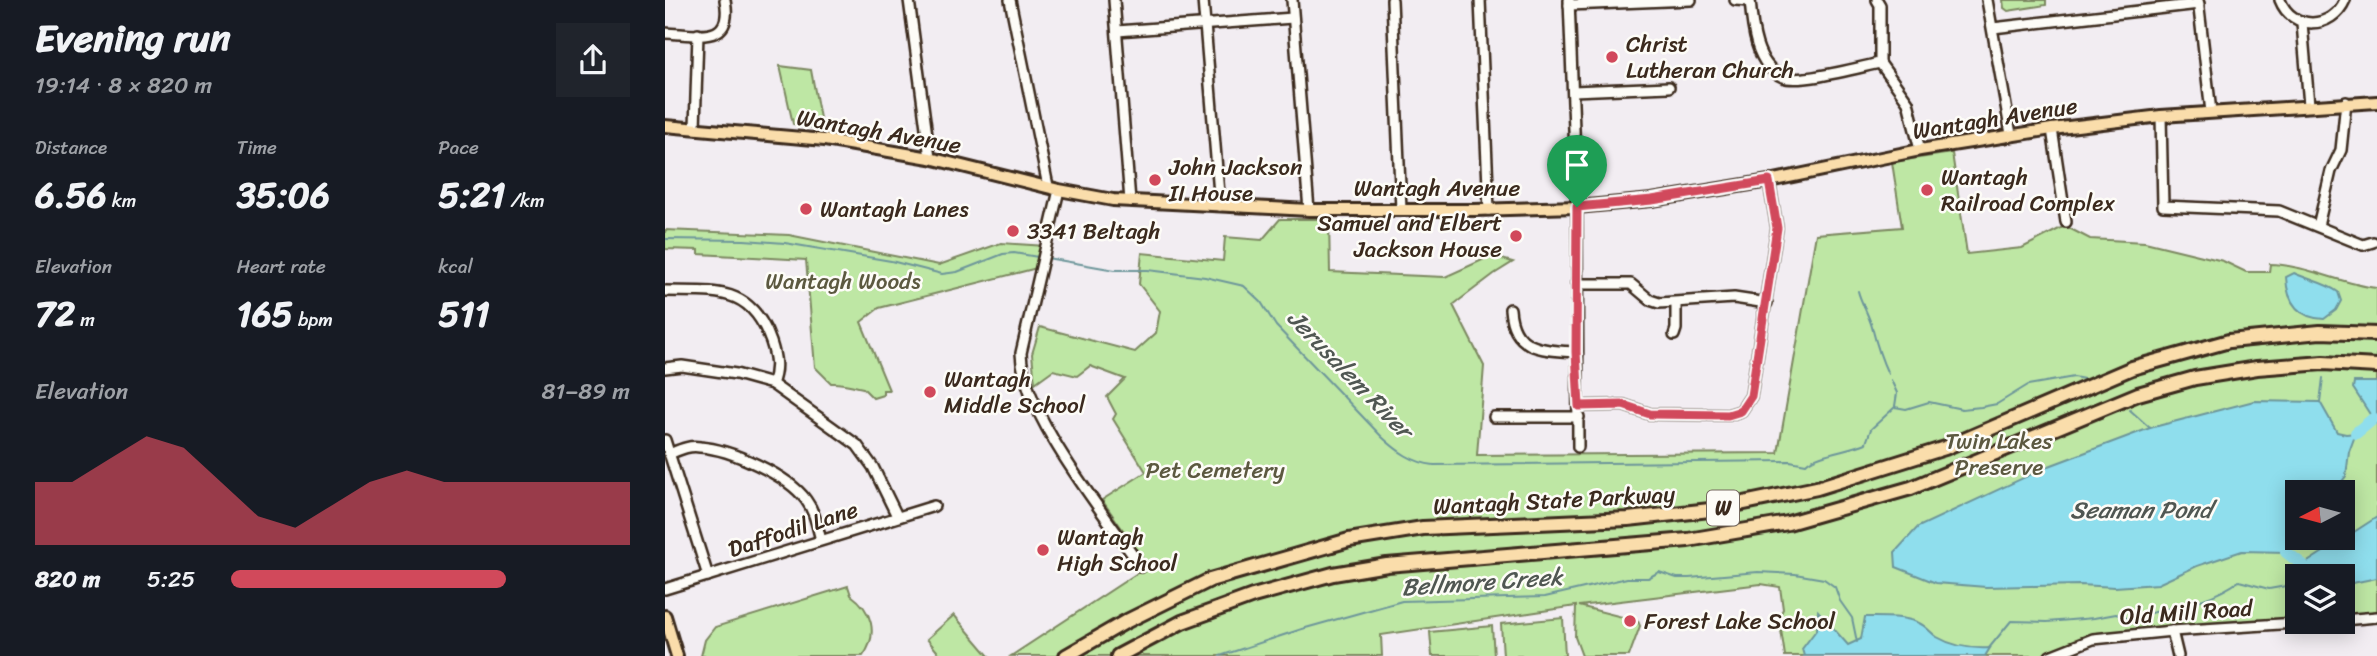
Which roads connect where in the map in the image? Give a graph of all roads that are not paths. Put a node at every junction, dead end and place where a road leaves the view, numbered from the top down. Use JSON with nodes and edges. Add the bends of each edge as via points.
{"nodes":[{"id":1,"x":725,"y":0,"type":"edge"},
{"id":2,"x":909,"y":0,"type":"edge"},
{"id":3,"x":1010,"y":0,"type":"edge"},
{"id":4,"x":1114,"y":0,"type":"edge"},
{"id":5,"x":1203,"y":0,"type":"edge"},
{"id":6,"x":1291,"y":0,"type":"edge"},
{"id":7,"x":1392,"y":0,"type":"edge"},
{"id":8,"x":1480,"y":0,"type":"edge"},
{"id":9,"x":1691,"y":0,"type":"edge"},
{"id":10,"x":1735,"y":0,"type":"edge"},
{"id":11,"x":1749,"y":0,"type":"edge"},
{"id":12,"x":1877,"y":0,"type":"edge"},
{"id":13,"x":1987,"y":0,"type":"edge"},
{"id":14,"x":2280,"y":0,"type":"edge"},
{"id":15,"x":2345,"y":0,"type":"edge"},
{"id":16,"x":2199,"y":2,"type":"edge"},
{"id":17,"x":1569,"y":3,"type":"edge"},
{"id":18,"x":1293,"y":18,"type":"junction"},
{"id":19,"x":2302,"y":23,"type":"junction"},
{"id":20,"x":1205,"y":24,"type":"junction"},
{"id":21,"x":1993,"y":28,"type":"junction"},
{"id":22,"x":1117,"y":31,"type":"junction"},
{"id":23,"x":665,"y":33,"type":"edge"},
{"id":24,"x":698,"y":34,"type":"junction"},
{"id":25,"x":1880,"y":63,"type":"junction"},
{"id":26,"x":1669,"y":86,"type":"dead end"},
{"id":27,"x":1573,"y":91,"type":"junction"},
{"id":28,"x":2346,"y":102,"type":"junction"},
{"id":29,"x":2377,"y":102,"type":"edge"},
{"id":30,"x":2309,"y":105,"type":"junction"},
{"id":31,"x":2211,"y":112,"type":"junction"},
{"id":32,"x":2161,"y":116,"type":"junction"},
{"id":33,"x":665,"y":126,"type":"edge"},
{"id":34,"x":695,"y":127,"type":"junction"},
{"id":35,"x":2052,"y":128,"type":"junction"},
{"id":36,"x":2011,"y":134,"type":"junction"},
{"id":37,"x":1920,"y":150,"type":"junction"},
{"id":38,"x":930,"y":159,"type":"junction"},
{"id":39,"x":1769,"y":181,"type":"junction"},
{"id":40,"x":1054,"y":188,"type":"junction"},
{"id":41,"x":1130,"y":201,"type":"junction"},
{"id":42,"x":1220,"y":206,"type":"junction"},
{"id":43,"x":1577,"y":207,"type":"junction"},
{"id":44,"x":1309,"y":209,"type":"junction"},
{"id":45,"x":1401,"y":210,"type":"junction"},
{"id":46,"x":1489,"y":210,"type":"junction"},
{"id":47,"x":2066,"y":222,"type":"dead end"},
{"id":48,"x":2318,"y":226,"type":"junction"},
{"id":49,"x":2373,"y":242,"type":"dead end"},
{"id":50,"x":1577,"y":284,"type":"junction"},
{"id":51,"x":665,"y":291,"type":"edge"},
{"id":52,"x":1676,"y":303,"type":"junction"},
{"id":53,"x":1767,"y":303,"type":"junction"},
{"id":54,"x":1510,"y":309,"type":"dead end"},
{"id":55,"x":2377,"y":334,"type":"edge"},
{"id":56,"x":1674,"y":335,"type":"dead end"},
{"id":57,"x":1576,"y":352,"type":"junction"},
{"id":58,"x":2377,"y":366,"type":"edge"},
{"id":59,"x":665,"y":368,"type":"edge"},
{"id":60,"x":772,"y":384,"type":"junction"},
{"id":61,"x":1579,"y":406,"type":"junction"},
{"id":62,"x":1494,"y":417,"type":"dead end"},
{"id":63,"x":1579,"y":417,"type":"junction"},
{"id":64,"x":665,"y":440,"type":"edge"},
{"id":65,"x":1579,"y":447,"type":"dead end"},
{"id":66,"x":669,"y":454,"type":"junction"},
{"id":67,"x":934,"y":506,"type":"dead end"},
{"id":68,"x":897,"y":516,"type":"junction"},
{"id":69,"x":821,"y":540,"type":"junction"},
{"id":70,"x":1142,"y":567,"type":"dead end"},
{"id":71,"x":708,"y":576,"type":"junction"},
{"id":72,"x":665,"y":589,"type":"edge"},
{"id":73,"x":665,"y":615,"type":"edge"},
{"id":74,"x":2377,"y":617,"type":"edge"},
{"id":75,"x":2355,"y":619,"type":"edge"},
{"id":76,"x":2285,"y":624,"type":"edge"},
{"id":77,"x":2172,"y":631,"type":"junction"},
{"id":78,"x":677,"y":656,"type":"edge"},
{"id":79,"x":1066,"y":656,"type":"edge"},
{"id":80,"x":1118,"y":656,"type":"edge"},
{"id":81,"x":2050,"y":656,"type":"edge"},
{"id":82,"x":2178,"y":656,"type":"edge"}],
"edges":[{"from":1,"to":24,"type":"street","via":[[728,15],[724,27],[716,33]]},
{"from":2,"to":38,"type":"street"},
{"from":3,"to":40,"type":"street"},
{"from":4,"to":22,"type":"street"},
{"from":5,"to":20,"type":"street"},
{"from":6,"to":18,"type":"street"},
{"from":7,"to":45,"type":"street"},
{"from":8,"to":46,"type":"street"},
{"from":9,"to":17,"type":"street"},
{"from":10,"to":11,"type":"street"},
{"from":11,"to":25,"type":"street","via":[[1755,40],[1766,64],[1783,78]]},
{"from":12,"to":25,"type":"street"},
{"from":13,"to":21,"type":"street"},
{"from":14,"to":19,"type":"street"},
{"from":15,"to":19,"type":"street","via":[[2327,20]]},
{"from":16,"to":21,"type":"street"},
{"from":16,"to":31,"type":"street"},
{"from":17,"to":27,"type":"street"},
{"from":18,"to":20,"type":"street"},
{"from":18,"to":44,"type":"street"},
{"from":19,"to":30,"type":"street"},
{"from":20,"to":22,"type":"street"},
{"from":20,"to":42,"type":"street"},
{"from":21,"to":36,"type":"street"},
{"from":22,"to":41,"type":"street"},
{"from":23,"to":24,"type":"street"},
{"from":24,"to":34,"type":"street"},
{"from":25,"to":37,"type":"street","via":[[1908,102]]},
{"from":26,"to":27,"type":"street"},
{"from":27,"to":43,"type":"street"},
{"from":28,"to":29,"type":"main road","name":"Wantagh Avenue"},
{"from":28,"to":30,"type":"main road","name":"Wantagh Avenue"},
{"from":28,"to":48,"type":"street","via":[[2341,150]]},
{"from":30,"to":31,"type":"main road","name":"Wantagh Avenue"},
{"from":31,"to":32,"type":"main road","name":"Wantagh Avenue"},
{"from":32,"to":35,"type":"main road","name":"Wantagh Avenue"},
{"from":32,"to":48,"type":"street","via":[[2164,206],[2279,211]]},
{"from":33,"to":34,"type":"main road","name":"Wantagh Avenue"},
{"from":34,"to":38,"type":"main road","name":"Wantagh Avenue","via":[[813,139]]},
{"from":35,"to":36,"type":"main road","name":"Wantagh Avenue"},
{"from":35,"to":47,"type":"street"},
{"from":36,"to":37,"type":"main road","name":"Wantagh Avenue"},
{"from":37,"to":39,"type":"main road","name":"Wantagh Avenue"},
{"from":38,"to":40,"type":"main road","name":"Wantagh Avenue"},
{"from":39,"to":43,"type":"main road","name":"Wantagh Avenue"},
{"from":39,"to":53,"type":"street","via":[[1777,228]]},
{"from":40,"to":41,"type":"main road","name":"Wantagh Avenue"},
{"from":40,"to":70,"type":"street","via":[[1021,368],[1050,435]]},
{"from":41,"to":42,"type":"main road","name":"Wantagh Avenue"},
{"from":42,"to":44,"type":"main road","name":"Wantagh Avenue"},
{"from":43,"to":46,"type":"main road","name":"Wantagh Avenue"},
{"from":43,"to":50,"type":"street"},
{"from":44,"to":45,"type":"main road","name":"Wantagh Avenue"},
{"from":45,"to":46,"type":"main road","name":"Wantagh Avenue"},
{"from":48,"to":49,"type":"street","via":[[2363,245]]},
{"from":50,"to":52,"type":"street","via":[[1625,283],[1654,302]]},
{"from":50,"to":57,"type":"street"},
{"from":51,"to":60,"type":"street","via":[[716,292],[740,298],[756,311],[776,359]]},
{"from":52,"to":53,"type":"street","via":[[1734,298]]},
{"from":52,"to":56,"type":"street"},
{"from":53,"to":61,"type":"street","via":[[1751,396],[1741,411],[1728,415],[1650,414],[1623,405]]},
{"from":54,"to":57,"type":"street","via":[[1511,324],[1521,339],[1551,351]]},
{"from":55,"to":79,"type":"highway","name":"Wantagh State Parkway","number":"W","via":[[2320,332],[2229,341],[2132,368],[1945,448],[1817,488],[1710,510],[1628,519],[1423,528],[1349,540],[1210,580]]},
{"from":57,"to":61,"type":"street"},
{"from":58,"to":80,"type":"highway","name":"Wantagh State Parkway","number":"W","via":[[2323,363],[2195,378],[2138,394],[1911,488],[1787,523],[1688,540],[1387,565],[1333,574],[1182,622]]},
{"from":59,"to":60,"type":"street","via":[[682,366]]},
{"from":60,"to":68,"type":"street","via":[[857,445]]},
{"from":61,"to":63,"type":"street"},
{"from":62,"to":63,"type":"street"},
{"from":63,"to":65,"type":"street"},
{"from":64,"to":66,"type":"street"},
{"from":66,"to":69,"type":"street","via":[[698,446],[725,451],[770,472],[805,498]]},
{"from":66,"to":71,"type":"street"},
{"from":67,"to":68,"type":"street","name":"Daffodil Lane"},
{"from":68,"to":69,"type":"street","name":"Daffodil Lane"},
{"from":69,"to":71,"type":"street","name":"Daffodil Lane"},
{"from":71,"to":72,"type":"street","name":"Daffodil Lane"},
{"from":73,"to":78,"type":"main road"},
{"from":74,"to":75,"type":"street"},
{"from":76,"to":77,"type":"street","name":"Old Mill Road"},
{"from":77,"to":81,"type":"street","name":"Old Mill Road","via":[[2093,639]]},
{"from":77,"to":82,"type":"street"}]}
